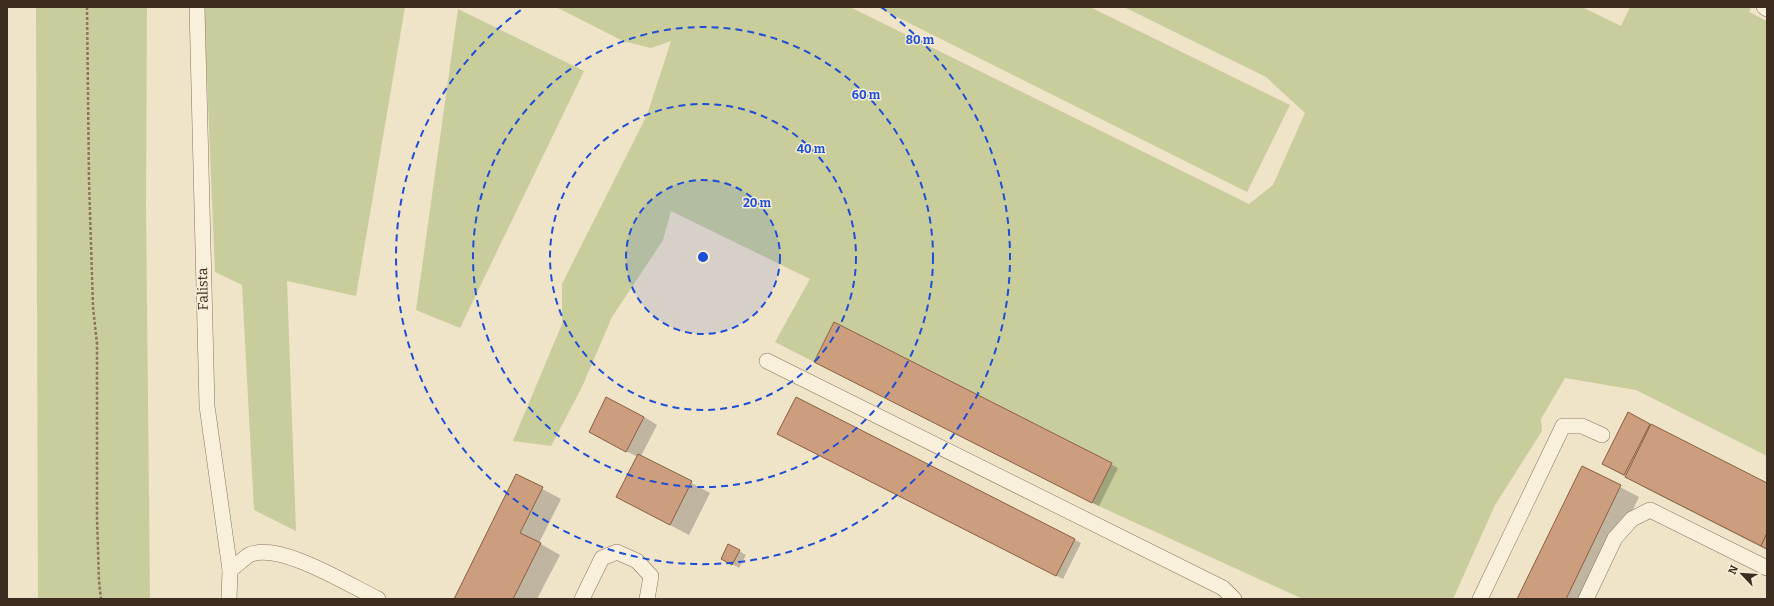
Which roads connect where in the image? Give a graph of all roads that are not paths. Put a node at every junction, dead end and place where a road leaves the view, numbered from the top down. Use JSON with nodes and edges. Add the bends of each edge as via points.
{"nodes":[{"id":1,"x":197,"y":7,"type":"edge"},
{"id":2,"x":1764,"y":7,"type":"edge"},
{"id":3,"x":1767,"y":9,"type":"edge"},
{"id":4,"x":767,"y":361,"type":"dead end"},
{"id":5,"x":1602,"y":436,"type":"dead end"},
{"id":6,"x":1767,"y":568,"type":"edge"},
{"id":7,"x":230,"y":570,"type":"junction"},
{"id":8,"x":229,"y":599,"type":"edge"},
{"id":9,"x":378,"y":599,"type":"edge"},
{"id":10,"x":582,"y":599,"type":"edge"},
{"id":11,"x":647,"y":599,"type":"edge"},
{"id":12,"x":1234,"y":599,"type":"edge"},
{"id":13,"x":1480,"y":599,"type":"edge"},
{"id":14,"x":1586,"y":599,"type":"edge"}],
"edges":[{"from":1,"to":7,"type":"lane","name":"Falista","via":[[206,398]]},
{"from":2,"to":3,"type":"lane"},
{"from":4,"to":12,"type":"lane","via":[[1223,588]]},
{"from":5,"to":13,"type":"lane","via":[[1582,426],[1563,426]]},
{"from":6,"to":14,"type":"lane","via":[[1650,510],[1632,518],[1615,538]]},
{"from":7,"to":8,"type":"lane","name":"Falista"},
{"from":7,"to":9,"type":"lane","via":[[250,555],[273,552],[304,562]]},
{"from":10,"to":11,"type":"lane","via":[[602,558],[616,552],[637,561],[650,576]]}]}
